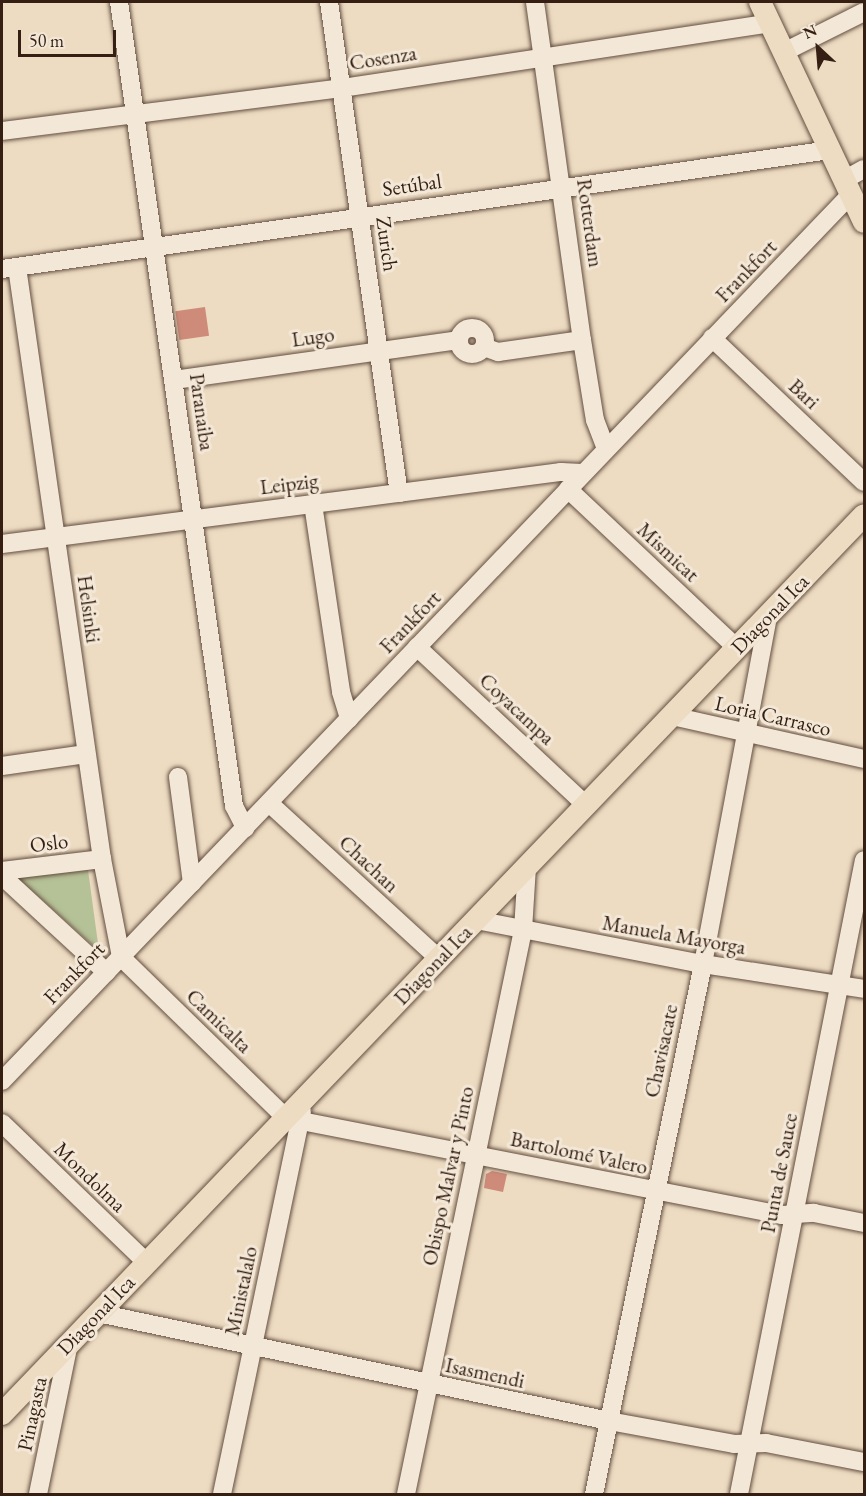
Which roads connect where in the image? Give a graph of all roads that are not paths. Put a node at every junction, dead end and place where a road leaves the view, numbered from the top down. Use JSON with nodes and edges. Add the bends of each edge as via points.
{"nodes":[{"id":1,"x":119,"y":2,"type":"edge"},
{"id":2,"x":329,"y":2,"type":"edge"},
{"id":3,"x":535,"y":2,"type":"edge"},
{"id":4,"x":760,"y":2,"type":"edge"},
{"id":5,"x":864,"y":12,"type":"edge"},
{"id":6,"x":770,"y":23,"type":"junction"},
{"id":7,"x":784,"y":52,"type":"junction"},
{"id":8,"x":543,"y":55,"type":"junction"},
{"id":9,"x":342,"y":88,"type":"junction"},
{"id":10,"x":136,"y":114,"type":"junction"},
{"id":11,"x":2,"y":131,"type":"edge"},
{"id":12,"x":830,"y":150,"type":"junction"},
{"id":13,"x":864,"y":169,"type":"edge"},
{"id":14,"x":562,"y":187,"type":"junction"},
{"id":15,"x":847,"y":187,"type":"junction"},
{"id":16,"x":360,"y":215,"type":"junction"},
{"id":17,"x":864,"y":222,"type":"edge"},
{"id":18,"x":157,"y":247,"type":"junction"},
{"id":19,"x":9,"y":268,"type":"edge"},
{"id":20,"x":712,"y":338,"type":"junction"},
{"id":21,"x":582,"y":340,"type":"junction"},
{"id":22,"x":379,"y":351,"type":"junction"},
{"id":23,"x":174,"y":380,"type":"junction"},
{"id":24,"x":606,"y":449,"type":"junction"},
{"id":25,"x":582,"y":473,"type":"junction"},
{"id":26,"x":864,"y":482,"type":"edge"},
{"id":27,"x":568,"y":489,"type":"junction"},
{"id":28,"x":399,"y":493,"type":"junction"},
{"id":29,"x":313,"y":504,"type":"junction"},
{"id":30,"x":195,"y":519,"type":"junction"},
{"id":31,"x":862,"y":522,"type":"edge"},
{"id":32,"x":56,"y":537,"type":"junction"},
{"id":33,"x":2,"y":544,"type":"edge"},
{"id":34,"x":768,"y":616,"type":"junction"},
{"id":35,"x":417,"y":647,"type":"junction"},
{"id":36,"x":737,"y":648,"type":"junction"},
{"id":37,"x":672,"y":716,"type":"junction"},
{"id":38,"x":349,"y":718,"type":"junction"},
{"id":39,"x":748,"y":733,"type":"junction"},
{"id":40,"x":86,"y":754,"type":"junction"},
{"id":41,"x":864,"y":759,"type":"edge"},
{"id":42,"x":2,"y":766,"type":"edge"},
{"id":43,"x":178,"y":777,"type":"dead end"},
{"id":44,"x":268,"y":802,"type":"junction"},
{"id":45,"x":586,"y":805,"type":"junction"},
{"id":46,"x":245,"y":828,"type":"junction"},
{"id":47,"x":102,"y":859,"type":"junction"},
{"id":48,"x":864,"y":860,"type":"edge"},
{"id":49,"x":528,"y":866,"type":"junction"},
{"id":50,"x":2,"y":871,"type":"edge"},
{"id":51,"x":2,"y":876,"type":"edge"},
{"id":52,"x":192,"y":883,"type":"junction"},
{"id":53,"x":476,"y":920,"type":"junction"},
{"id":54,"x":523,"y":930,"type":"junction"},
{"id":55,"x":121,"y":957,"type":"junction"},
{"id":56,"x":439,"y":958,"type":"junction"},
{"id":57,"x":703,"y":963,"type":"junction"},
{"id":58,"x":106,"y":972,"type":"junction"},
{"id":59,"x":840,"y":986,"type":"junction"},
{"id":60,"x":864,"y":989,"type":"edge"},
{"id":61,"x":2,"y":1054,"type":"edge"},
{"id":62,"x":15,"y":1067,"type":"junction"},
{"id":63,"x":2,"y":1081,"type":"edge"},
{"id":64,"x":292,"y":1120,"type":"junction"},
{"id":65,"x":2,"y":1123,"type":"edge"},
{"id":66,"x":476,"y":1155,"type":"junction"},
{"id":67,"x":655,"y":1191,"type":"junction"},
{"id":68,"x":794,"y":1214,"type":"junction"},
{"id":69,"x":864,"y":1223,"type":"edge"},
{"id":70,"x":147,"y":1263,"type":"junction"},
{"id":71,"x":98,"y":1313,"type":"junction"},
{"id":72,"x":69,"y":1344,"type":"junction"},
{"id":73,"x":252,"y":1347,"type":"junction"},
{"id":74,"x":428,"y":1384,"type":"junction"},
{"id":75,"x":2,"y":1414,"type":"edge"},
{"id":76,"x":609,"y":1421,"type":"junction"},
{"id":77,"x":749,"y":1444,"type":"junction"},
{"id":78,"x":864,"y":1462,"type":"edge"},
{"id":79,"x":38,"y":1494,"type":"edge"},
{"id":80,"x":222,"y":1494,"type":"edge"},
{"id":81,"x":406,"y":1494,"type":"edge"},
{"id":82,"x":594,"y":1494,"type":"edge"},
{"id":83,"x":739,"y":1494,"type":"edge"}],
"edges":[{"from":1,"to":10,"type":"street","name":"Paranaiba"},
{"from":2,"to":9,"type":"street","name":"Zurich"},
{"from":3,"to":8,"type":"street","name":"Rotterdam"},
{"from":4,"to":6,"type":"main road"},
{"from":5,"to":7,"type":"street"},
{"from":6,"to":7,"type":"main road"},
{"from":6,"to":8,"type":"street","name":"Cosenza"},
{"from":7,"to":12,"type":"main road"},
{"from":8,"to":9,"type":"street","name":"Cosenza"},
{"from":8,"to":14,"type":"street","name":"Rotterdam"},
{"from":9,"to":10,"type":"street","name":"Cosenza"},
{"from":9,"to":16,"type":"street","name":"Zurich"},
{"from":10,"to":11,"type":"street","name":"Cosenza"},
{"from":10,"to":18,"type":"street","name":"Paranaiba"},
{"from":12,"to":14,"type":"street","name":"Setúbal"},
{"from":12,"to":15,"type":"main road"},
{"from":13,"to":15,"type":"street"},
{"from":14,"to":16,"type":"street","name":"Setúbal"},
{"from":14,"to":21,"type":"street","name":"Rotterdam"},
{"from":15,"to":17,"type":"main road"},
{"from":15,"to":20,"type":"street","name":"Frankfort"},
{"from":16,"to":18,"type":"street","name":"Setúbal"},
{"from":16,"to":22,"type":"street","name":"Zurich"},
{"from":18,"to":19,"type":"street","name":"Setúbal"},
{"from":18,"to":23,"type":"street","name":"Paranaiba"},
{"from":19,"to":32,"type":"street","name":"Helsinki"},
{"from":20,"to":24,"type":"street","name":"Frankfort"},
{"from":20,"to":26,"type":"street","name":"Bari"},
{"from":21,"to":22,"type":"street","name":"Lugo","via":[[498,352],[484,347],[484,335],[473,327],[465,329],[458,340]]},
{"from":21,"to":24,"type":"street","name":"Rotterdam","via":[[595,420]]},
{"from":22,"to":23,"type":"street","name":"Lugo"},
{"from":22,"to":28,"type":"street","name":"Zurich"},
{"from":23,"to":30,"type":"street","name":"Paranaiba"},
{"from":24,"to":25,"type":"street","name":"Frankfort"},
{"from":25,"to":27,"type":"street","name":"Frankfort"},
{"from":25,"to":28,"type":"street","name":"Leipzig"},
{"from":27,"to":35,"type":"street","name":"Frankfort"},
{"from":27,"to":36,"type":"street","name":"Mismicat"},
{"from":28,"to":29,"type":"street","name":"Leipzig"},
{"from":29,"to":30,"type":"street","name":"Leipzig"},
{"from":29,"to":38,"type":"street","via":[[341,692]]},
{"from":30,"to":32,"type":"street","name":"Leipzig"},
{"from":30,"to":46,"type":"street","name":"Paranaiba","via":[[234,806]]},
{"from":31,"to":34,"type":"main road","name":"Diagonal Ica"},
{"from":32,"to":33,"type":"street","name":"Leipzig"},
{"from":32,"to":40,"type":"street","name":"Helsinki"},
{"from":34,"to":36,"type":"main road","name":"Diagonal Ica"},
{"from":34,"to":39,"type":"street","name":"Chavisacate"},
{"from":35,"to":38,"type":"street","name":"Frankfort"},
{"from":35,"to":45,"type":"street","name":"Coyacampa"},
{"from":36,"to":37,"type":"main road","name":"Diagonal Ica"},
{"from":37,"to":39,"type":"street","name":"Loria Carrasco"},
{"from":37,"to":45,"type":"main road","name":"Diagonal Ica"},
{"from":38,"to":44,"type":"street","name":"Frankfort"},
{"from":39,"to":41,"type":"street","name":"Loria Carrasco"},
{"from":39,"to":57,"type":"street","name":"Chavisacate"},
{"from":40,"to":42,"type":"street"},
{"from":40,"to":47,"type":"street","name":"Helsinki"},
{"from":43,"to":52,"type":"street"},
{"from":44,"to":46,"type":"street","name":"Frankfort"},
{"from":44,"to":56,"type":"street","name":"Chachan"},
{"from":45,"to":49,"type":"main road","name":"Diagonal Ica"},
{"from":46,"to":52,"type":"street","name":"Frankfort"},
{"from":47,"to":50,"type":"street","name":"Oslo"},
{"from":47,"to":55,"type":"street","name":"Helsinki"},
{"from":48,"to":59,"type":"street","name":"Punta de Sauce"},
{"from":49,"to":53,"type":"main road","name":"Diagonal Ica"},
{"from":49,"to":54,"type":"street","name":"Obispo Malvar y Pinto"},
{"from":51,"to":58,"type":"street"},
{"from":52,"to":55,"type":"street","name":"Frankfort"},
{"from":53,"to":54,"type":"street","name":"Manuela Mayorga"},
{"from":53,"to":56,"type":"main road","name":"Diagonal Ica"},
{"from":54,"to":57,"type":"street","name":"Manuela Mayorga"},
{"from":54,"to":66,"type":"street","name":"Obispo Malvar y Pinto"},
{"from":55,"to":58,"type":"street","name":"Frankfort"},
{"from":55,"to":64,"type":"street","name":"Camicalta"},
{"from":56,"to":64,"type":"main road","name":"Diagonal Ica","via":[[305,1098]]},
{"from":57,"to":59,"type":"street","name":"Manuela Mayorga"},
{"from":57,"to":67,"type":"street","name":"Chavisacate"},
{"from":58,"to":62,"type":"street","name":"Frankfort"},
{"from":59,"to":60,"type":"street","name":"Manuela Mayorga"},
{"from":59,"to":68,"type":"street","name":"Punta de Sauce"},
{"from":61,"to":62,"type":"street"},
{"from":62,"to":63,"type":"street","name":"Frankfort"},
{"from":64,"to":66,"type":"street","name":"Bartolomé Valero"},
{"from":64,"to":70,"type":"main road","name":"Diagonal Ica"},
{"from":64,"to":73,"type":"street","name":"Ministalalo"},
{"from":65,"to":70,"type":"street","name":"Mondolma"},
{"from":66,"to":67,"type":"street","name":"Bartolomé Valero"},
{"from":66,"to":74,"type":"street","name":"Obispo Malvar y Pinto"},
{"from":67,"to":68,"type":"street","name":"Bartolomé Valero"},
{"from":67,"to":76,"type":"street","name":"Chavisacate"},
{"from":68,"to":69,"type":"street","name":"Bartolomé Valero","via":[[814,1213]]},
{"from":68,"to":77,"type":"street","name":"Punta de Sauce"},
{"from":70,"to":71,"type":"main road","name":"Diagonal Ica"},
{"from":71,"to":72,"type":"main road","name":"Diagonal Ica"},
{"from":71,"to":73,"type":"street","name":"Isasmendi"},
{"from":72,"to":75,"type":"main road","name":"Diagonal Ica"},
{"from":72,"to":79,"type":"street","name":"Pinagasta"},
{"from":73,"to":74,"type":"street","name":"Isasmendi"},
{"from":73,"to":80,"type":"street","name":"Ministalalo"},
{"from":74,"to":76,"type":"street","name":"Isasmendi"},
{"from":74,"to":81,"type":"street","name":"Obispo Malvar y Pinto"},
{"from":76,"to":77,"type":"street","name":"Isasmendi"},
{"from":76,"to":82,"type":"street","name":"Chavisacate"},
{"from":77,"to":78,"type":"street","name":"Isasmendi","via":[[766,1443]]},
{"from":77,"to":83,"type":"street","name":"Punta de Sauce"}]}
